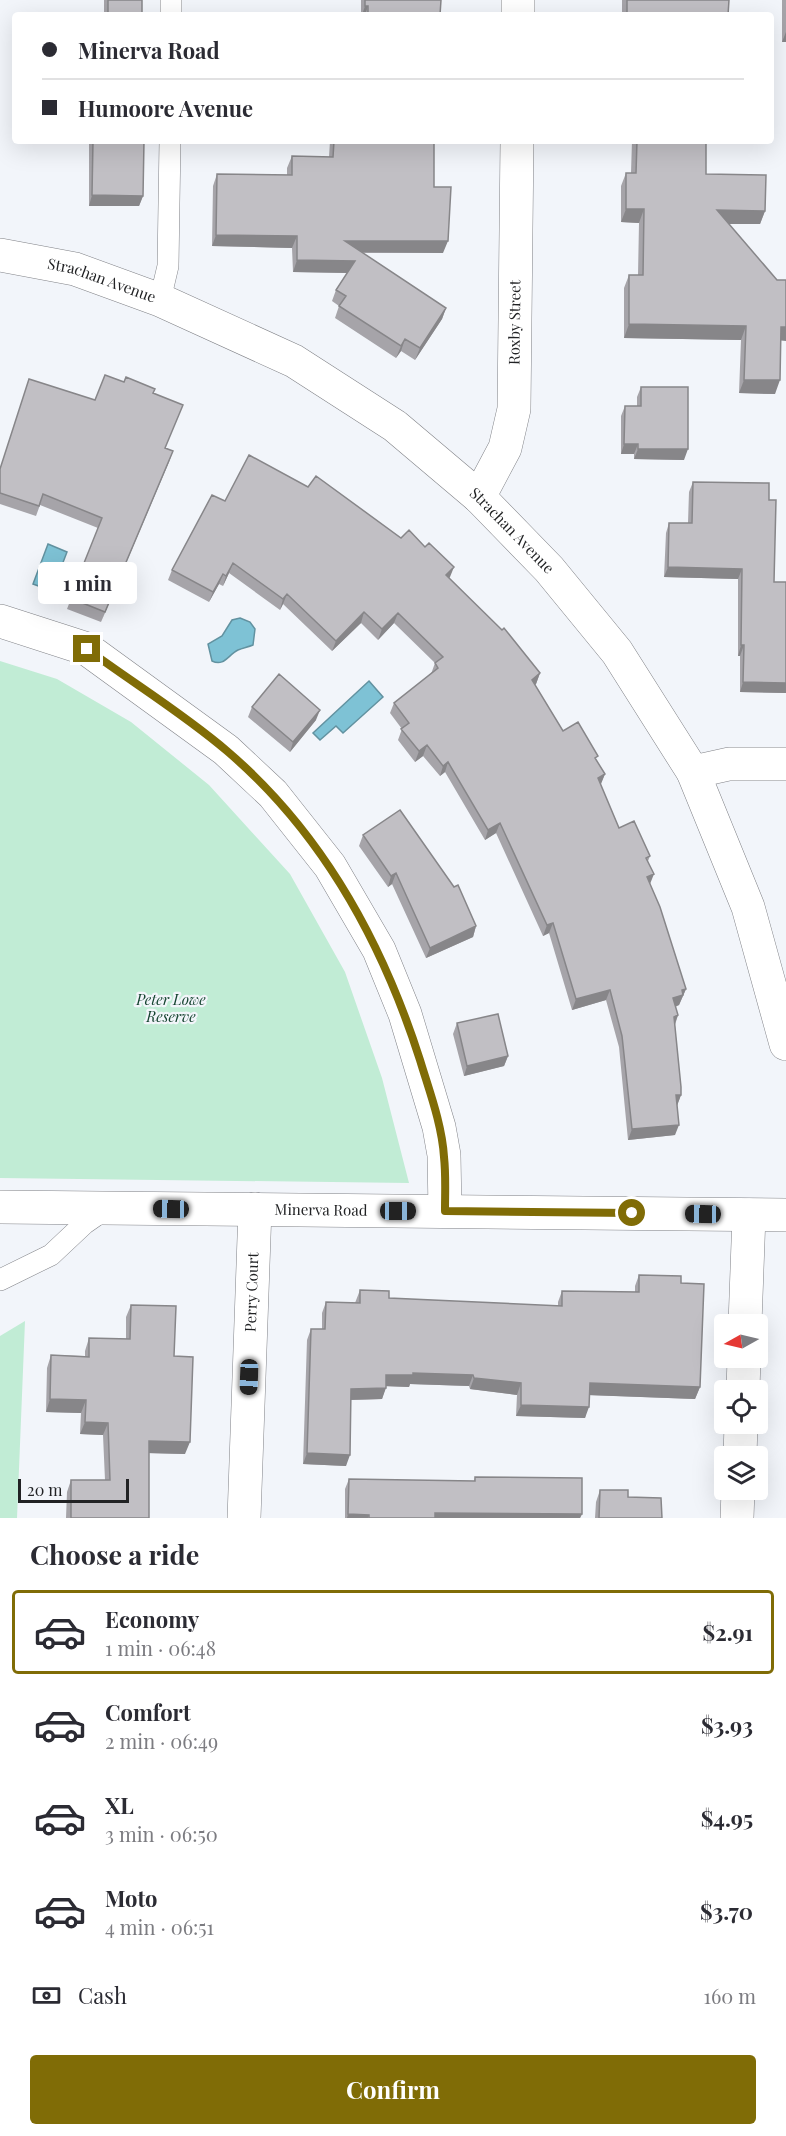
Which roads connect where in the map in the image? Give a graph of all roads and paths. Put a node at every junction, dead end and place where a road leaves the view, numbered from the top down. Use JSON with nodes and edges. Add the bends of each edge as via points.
{"nodes":[{"id":1,"x":170,"y":144,"type":"edge"},
{"id":2,"x":517,"y":144,"type":"edge"},
{"id":3,"x":0,"y":255,"type":"edge"},
{"id":4,"x":160,"y":300,"type":"junction"},
{"id":5,"x":479,"y":497,"type":"junction"},
{"id":6,"x":0,"y":621,"type":"edge"},
{"id":7,"x":786,"y":764,"type":"edge"},
{"id":8,"x":693,"y":772,"type":"junction"},
{"id":9,"x":786,"y":1044,"type":"edge"},
{"id":10,"x":0,"y":1207,"type":"edge"},
{"id":11,"x":108,"y":1208,"type":"junction"},
{"id":12,"x":255,"y":1209,"type":"junction"},
{"id":13,"x":445,"y":1211,"type":"junction"},
{"id":14,"x":749,"y":1215,"type":"junction"},
{"id":15,"x":786,"y":1215,"type":"edge"},
{"id":16,"x":0,"y":1280,"type":"edge"},
{"id":17,"x":745,"y":1314,"type":"edge"},
{"id":18,"x":738,"y":1500,"type":"edge"},
{"id":19,"x":244,"y":1518,"type":"edge"},
{"id":20,"x":737,"y":1518,"type":"edge"}],
"edges":[{"from":1,"to":4,"type":"lane","via":[[168,266]]},
{"from":2,"to":5,"type":"street","name":"Roxby Street","via":[[514,409],[505,447]]},
{"from":3,"to":4,"type":"street","name":"Strachan Avenue","via":[[75,269]]},
{"from":4,"to":5,"type":"street","name":"Strachan Avenue","via":[[294,361],[395,426]]},
{"from":5,"to":8,"type":"street","name":"Strachan Avenue","via":[[549,569],[617,652]]},
{"from":6,"to":13,"type":"street","via":[[87,649],[226,750],[273,794],[330,866],[378,950],[405,1014],[439,1127]]},
{"from":7,"to":8,"type":"street","via":[[729,764]]},
{"from":8,"to":9,"type":"street","name":"Strachan Avenue","via":[[748,907]]},
{"from":10,"to":11,"type":"street","name":"Minerva Road"},
{"from":11,"to":12,"type":"street","name":"Minerva Road"},
{"from":11,"to":16,"type":"lane","via":[[51,1255]]},
{"from":12,"to":13,"type":"street","name":"Minerva Road"},
{"from":12,"to":19,"type":"street","name":"Perry Court"},
{"from":13,"to":14,"type":"street","name":"Minerva Road"},
{"from":14,"to":15,"type":"street","name":"Minerva Road"},
{"from":14,"to":17,"type":"street"},
{"from":18,"to":20,"type":"street"}]}
